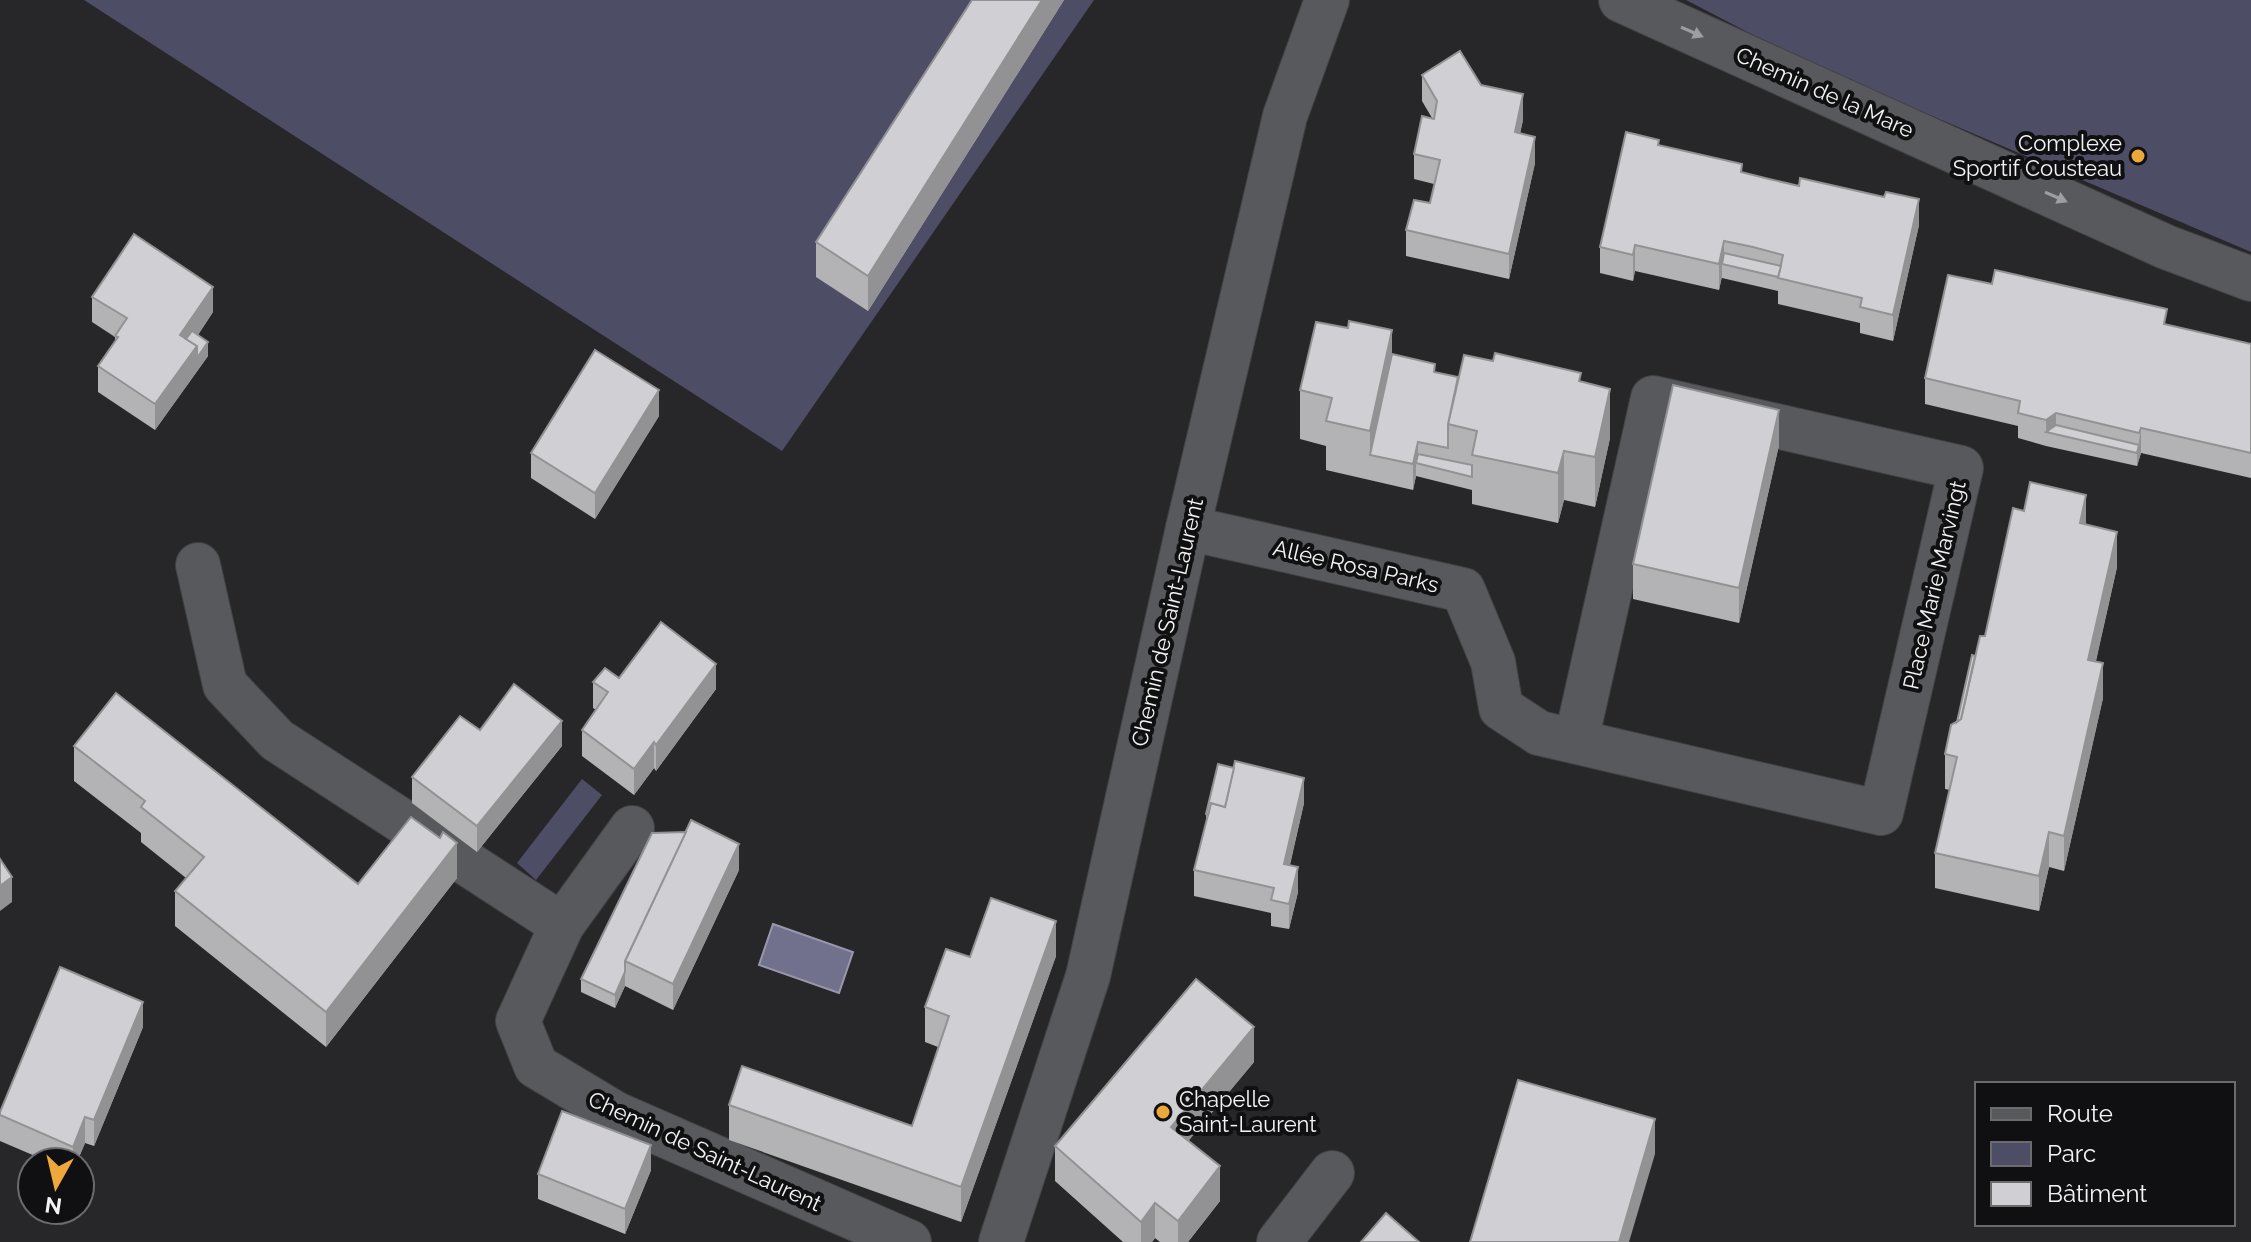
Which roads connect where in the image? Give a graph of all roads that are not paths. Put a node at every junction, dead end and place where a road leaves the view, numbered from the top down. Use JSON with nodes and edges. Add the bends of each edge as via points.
{"nodes":[{"id":1,"x":1327,"y":0,"type":"edge"},
{"id":2,"x":1621,"y":0,"type":"edge"},
{"id":3,"x":2251,"y":279,"type":"edge"},
{"id":4,"x":1188,"y":528,"type":"junction"},
{"id":5,"x":198,"y":565,"type":"dead end"},
{"id":6,"x":1576,"y":741,"type":"junction"},
{"id":7,"x":632,"y":828,"type":"dead end"},
{"id":8,"x":562,"y":925,"type":"junction"},
{"id":9,"x":1332,"y":1173,"type":"dead end"},
{"id":10,"x":909,"y":1242,"type":"edge"},
{"id":11,"x":1001,"y":1242,"type":"edge"},
{"id":12,"x":1279,"y":1242,"type":"edge"}],
"edges":[{"from":1,"to":4,"type":"street","name":"Chemin de Saint-Laurent","via":[[1285,116]]},
{"from":2,"to":3,"type":"street","name":"Chemin de la Mare","one_way":true,"via":[[2166,247]]},
{"from":4,"to":6,"type":"street","name":"Allée Rosa Parks","via":[[1463,590],[1493,662],[1501,708],[1539,733]]},
{"from":4,"to":11,"type":"street","name":"Chemin de Saint-Laurent","via":[[1088,976]]},
{"from":5,"to":8,"type":"street","via":[[225,685],[277,740]]},
{"from":6,"to":6,"type":"street","name":"Place Marie Marvingt","via":[[1881,813],[1961,468],[1653,398]]},
{"from":7,"to":8,"type":"street","name":"Chemin de Saint-Laurent"},
{"from":8,"to":10,"type":"street","name":"Chemin de Saint-Laurent","via":[[518,1021],[536,1066],[616,1114]]},
{"from":9,"to":12,"type":"street"}]}
